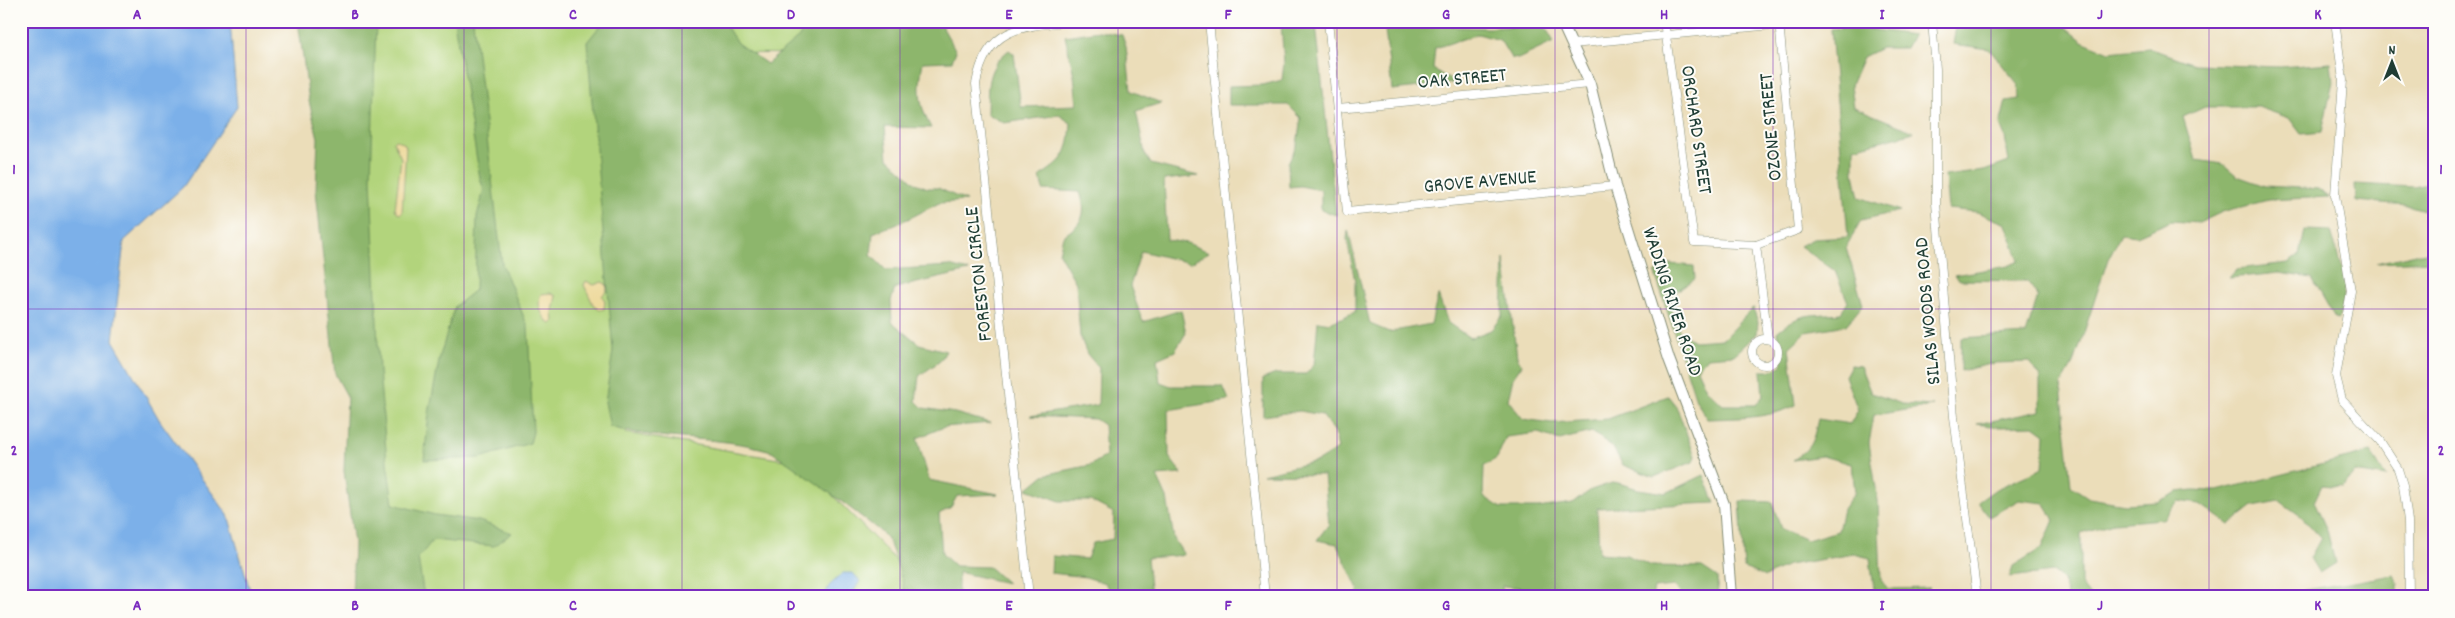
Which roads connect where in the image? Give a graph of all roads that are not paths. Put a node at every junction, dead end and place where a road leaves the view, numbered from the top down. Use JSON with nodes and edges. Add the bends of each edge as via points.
{"nodes":[{"id":1,"x":1081,"y":21,"type":"edge"},
{"id":2,"x":1209,"y":21,"type":"edge"},
{"id":3,"x":1328,"y":21,"type":"edge"},
{"id":4,"x":1561,"y":21,"type":"edge"},
{"id":5,"x":1664,"y":21,"type":"edge"},
{"id":6,"x":1814,"y":21,"type":"edge"},
{"id":7,"x":1932,"y":21,"type":"edge"},
{"id":8,"x":2335,"y":21,"type":"edge"},
{"id":9,"x":1779,"y":23,"type":"edge"},
{"id":10,"x":1666,"y":35,"type":"junction"},
{"id":11,"x":1572,"y":44,"type":"junction"},
{"id":12,"x":1590,"y":84,"type":"junction"},
{"id":13,"x":1338,"y":108,"type":"junction"},
{"id":14,"x":1615,"y":186,"type":"junction"},
{"id":15,"x":1756,"y":246,"type":"junction"},
{"id":16,"x":1768,"y":338,"type":"dead end"},
{"id":17,"x":1029,"y":597,"type":"edge"},
{"id":18,"x":1266,"y":597,"type":"edge"},
{"id":19,"x":1731,"y":597,"type":"edge"},
{"id":20,"x":1977,"y":597,"type":"edge"},
{"id":21,"x":2409,"y":597,"type":"edge"}],
"edges":[{"from":1,"to":17,"type":"street","name":"FORESTON CIRCLE","via":[[1025,27],[1010,32],[986,51],[976,84]]},
{"from":2,"to":18,"type":"street"},
{"from":3,"to":13,"type":"street"},
{"from":4,"to":11,"type":"main road","name":"WADING RIVER ROAD"},
{"from":5,"to":10,"type":"street","name":"ORCHARD STREET"},
{"from":6,"to":9,"type":"street"},
{"from":7,"to":20,"type":"street","name":"SILAS WOODS ROAD","via":[[1936,70],[1936,203],[1954,417]]},
{"from":8,"to":21,"type":"street","via":[[2343,80],[2335,195],[2351,291],[2336,376],[2342,400],[2380,441],[2398,469],[2403,484],[2408,521]]},
{"from":9,"to":10,"type":"street"},
{"from":9,"to":15,"type":"street","name":"OZONE STREET","via":[[1798,230]]},
{"from":10,"to":11,"type":"street"},
{"from":10,"to":15,"type":"street","name":"ORCHARD STREET","via":[[1694,242]]},
{"from":11,"to":12,"type":"main road","name":"WADING RIVER ROAD"},
{"from":12,"to":13,"type":"street","name":"OAK STREET"},
{"from":12,"to":14,"type":"main road","name":"WADING RIVER ROAD"},
{"from":13,"to":14,"type":"street","name":"GROVE AVENUE","via":[[1347,212]]},
{"from":14,"to":19,"type":"main road","name":"WADING RIVER ROAD","via":[[1669,359],[1724,504]]},
{"from":15,"to":16,"type":"street"}]}
